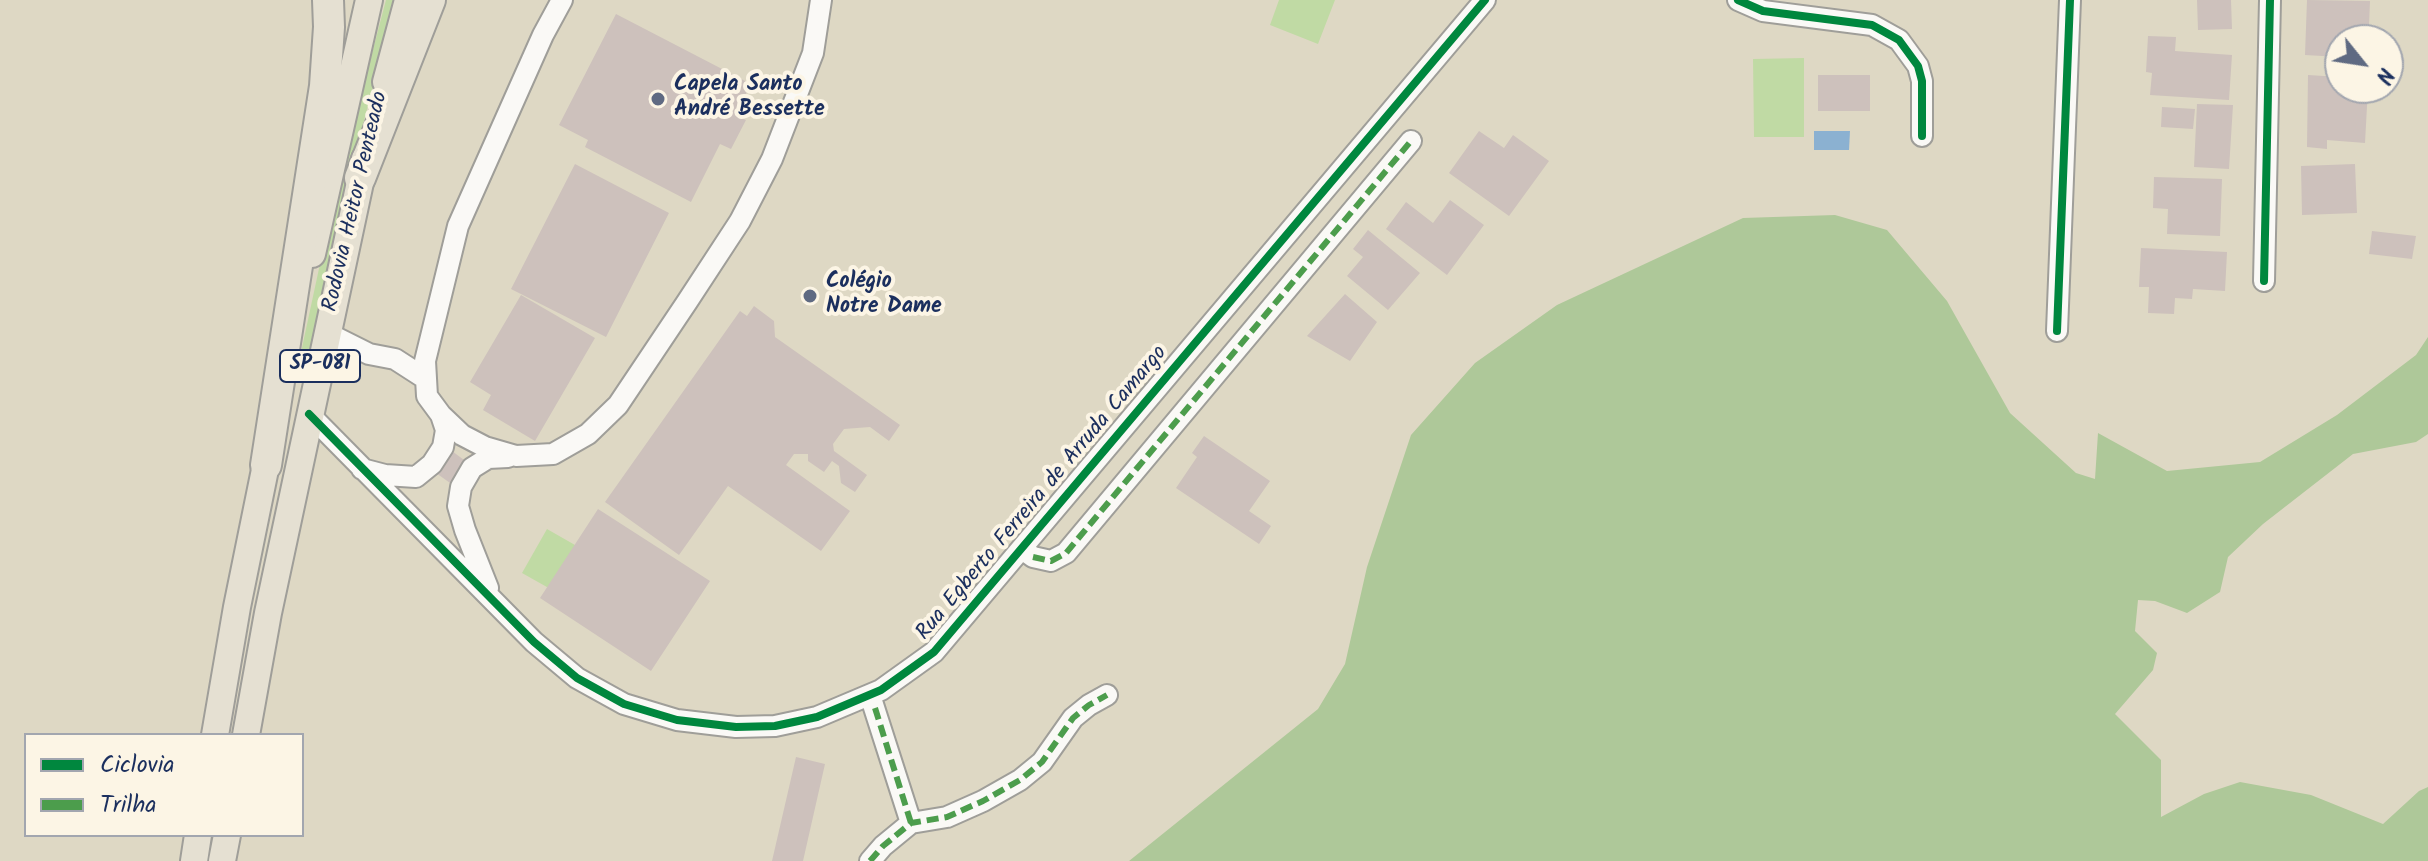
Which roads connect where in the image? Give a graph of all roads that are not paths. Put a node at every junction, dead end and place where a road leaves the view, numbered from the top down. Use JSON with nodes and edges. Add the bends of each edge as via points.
{"nodes":[{"id":1,"x":328,"y":0,"type":"edge"},
{"id":2,"x":369,"y":0,"type":"edge"},
{"id":3,"x":408,"y":0,"type":"edge"},
{"id":4,"x":430,"y":0,"type":"edge"},
{"id":5,"x":562,"y":0,"type":"edge"},
{"id":6,"x":821,"y":0,"type":"edge"},
{"id":7,"x":1485,"y":0,"type":"edge"},
{"id":8,"x":1738,"y":0,"type":"edge"},
{"id":9,"x":2070,"y":0,"type":"edge"},
{"id":10,"x":2270,"y":0,"type":"edge"},
{"id":11,"x":1922,"y":136,"type":"dead end"},
{"id":12,"x":1411,"y":141,"type":"dead end"},
{"id":13,"x":360,"y":178,"type":"junction"},
{"id":14,"x":2264,"y":281,"type":"dead end"},
{"id":15,"x":2057,"y":331,"type":"dead end"},
{"id":16,"x":327,"y":333,"type":"junction"},
{"id":17,"x":426,"y":379,"type":"junction"},
{"id":18,"x":309,"y":414,"type":"junction"},
{"id":19,"x":441,"y":415,"type":"junction"},
{"id":20,"x":516,"y":456,"type":"junction"},
{"id":21,"x":266,"y":465,"type":"junction"},
{"id":22,"x":362,"y":469,"type":"junction"},
{"id":23,"x":1022,"y":549,"type":"junction"},
{"id":24,"x":492,"y":600,"type":"junction"},
{"id":25,"x":870,"y":695,"type":"junction"},
{"id":26,"x":1107,"y":695,"type":"dead end"},
{"id":27,"x":215,"y":733,"type":"edge"},
{"id":28,"x":246,"y":733,"type":"edge"},
{"id":29,"x":911,"y":823,"type":"junction"},
{"id":30,"x":198,"y":837,"type":"edge"},
{"id":31,"x":227,"y":837,"type":"edge"},
{"id":32,"x":194,"y":861,"type":"edge"},
{"id":33,"x":222,"y":861,"type":"edge"},
{"id":34,"x":870,"y":861,"type":"edge"}],
"edges":[{"from":1,"to":21,"type":"highway","via":[[325,86]]},
{"from":2,"to":21,"type":"main road","name":"Rodovia Heitor Penteado","number":"SP-081"},
{"from":3,"to":13,"type":"main road","name":"Rodovia Heitor Penteado","number":"SP-081"},
{"from":4,"to":13,"type":"highway"},
{"from":5,"to":17,"type":"street","via":[[458,226],[425,361]]},
{"from":6,"to":20,"type":"street","via":[[813,53],[772,159],[740,221],[687,302],[618,405],[588,434],[553,454]]},
{"from":7,"to":23,"type":"street","name":"Rua Egberto Ferreira de Arruda Camargo"},
{"from":8,"to":11,"type":"street","via":[[1763,11],[1872,25],[1899,40],[1922,81]]},
{"from":9,"to":15,"type":"street"},
{"from":10,"to":14,"type":"street"},
{"from":12,"to":23,"type":"street","via":[[1066,553],[1051,561]]},
{"from":13,"to":16,"type":"main road","name":"Rodovia Heitor Penteado","number":"SP-081"},
{"from":16,"to":17,"type":"street","via":[[369,354],[395,359]]},
{"from":16,"to":18,"type":"main road","name":"Rodovia Heitor Penteado","number":"SP-081"},
{"from":17,"to":19,"type":"street","via":[[427,396]]},
{"from":18,"to":22,"type":"street","name":"Rua Egberto Ferreira de Arruda Camargo"},
{"from":18,"to":28,"type":"main road","name":"Rodovia Heitor Penteado","number":"SP-081"},
{"from":19,"to":20,"type":"street","via":[[462,435]]},
{"from":19,"to":22,"type":"street","via":[[446,430],[443,447],[416,477]]},
{"from":20,"to":24,"type":"street","via":[[488,458],[472,468],[461,487],[458,506]]},
{"from":21,"to":27,"type":"main road","name":"Rodovia Heitor Penteado","number":"SP-081"},
{"from":22,"to":24,"type":"street","name":"Rua Egberto Ferreira de Arruda Camargo"},
{"from":23,"to":25,"type":"street","name":"Rua Egberto Ferreira de Arruda Camargo","via":[[934,652]]},
{"from":24,"to":25,"type":"street","name":"Rua Egberto Ferreira de Arruda Camargo","via":[[577,678],[624,704],[677,720],[775,726],[817,717]]},
{"from":25,"to":29,"type":"street"},
{"from":26,"to":29,"type":"street","via":[[1073,718],[1042,762],[1020,780],[947,817]]},
{"from":29,"to":34,"type":"street"},
{"from":30,"to":32,"type":"main road"},
{"from":31,"to":33,"type":"main road"}]}
